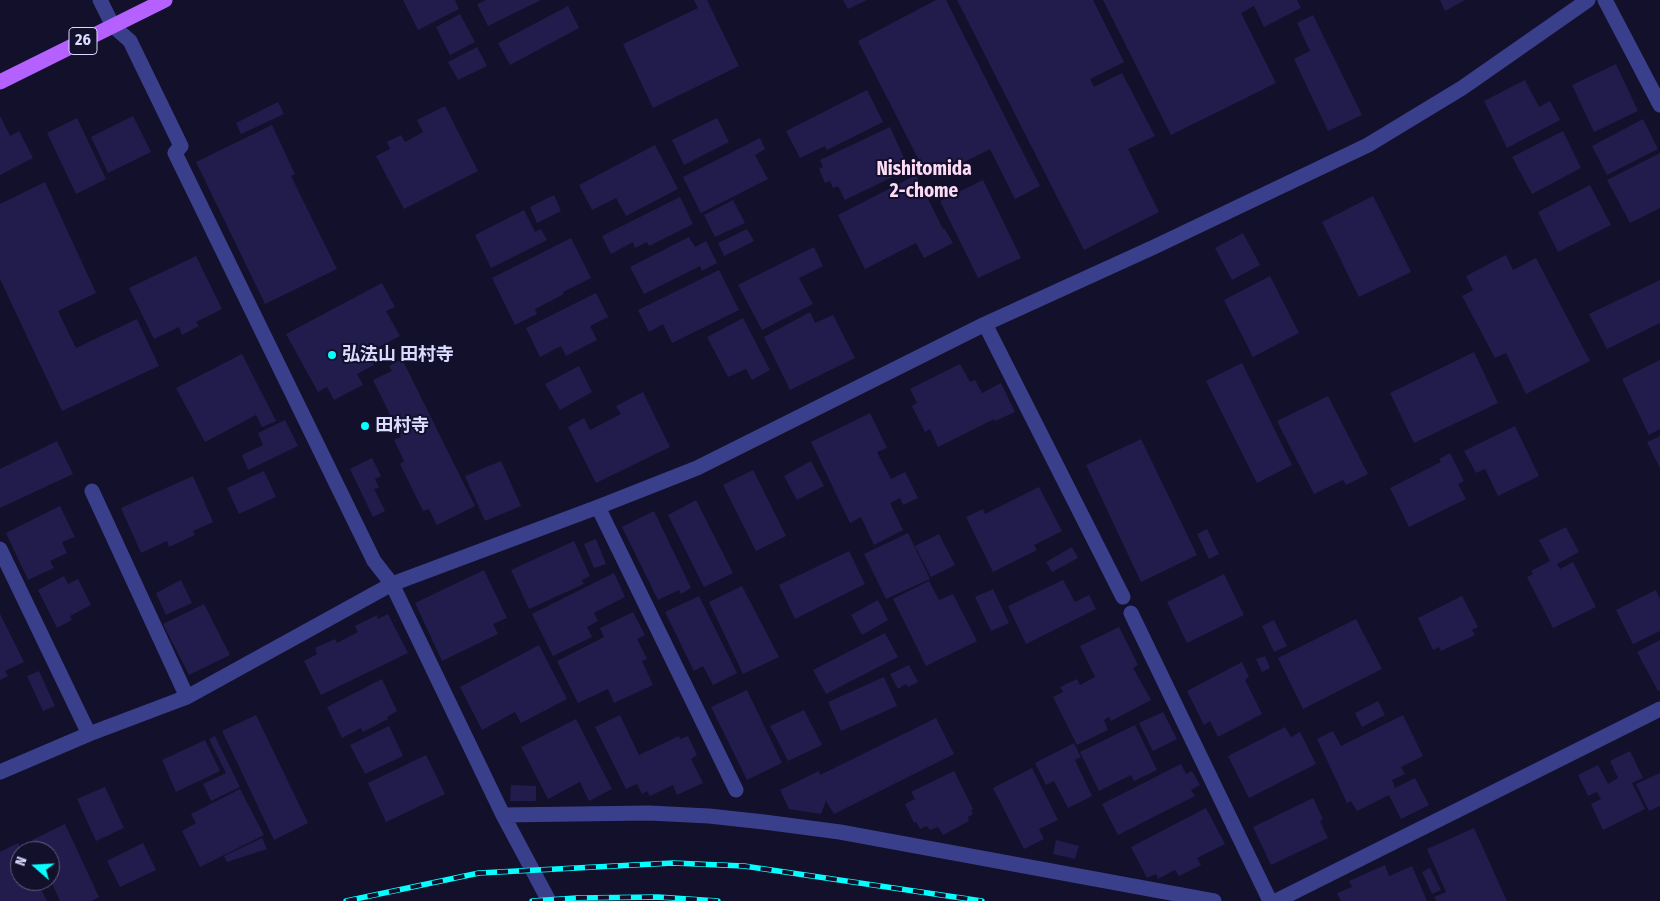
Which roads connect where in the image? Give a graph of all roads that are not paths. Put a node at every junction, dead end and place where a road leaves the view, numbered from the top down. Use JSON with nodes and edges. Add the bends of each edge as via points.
{"nodes":[{"id":1,"x":100,"y":0,"type":"edge"},
{"id":2,"x":165,"y":0,"type":"edge"},
{"id":3,"x":1588,"y":0,"type":"edge"},
{"id":4,"x":1605,"y":0,"type":"edge"},
{"id":5,"x":113,"y":26,"type":"junction"},
{"id":6,"x":0,"y":82,"type":"edge"},
{"id":7,"x":1660,"y":105,"type":"edge"},
{"id":8,"x":985,"y":324,"type":"junction"},
{"id":9,"x":92,"y":491,"type":"dead end"},
{"id":10,"x":598,"y":507,"type":"junction"},
{"id":11,"x":0,"y":549,"type":"edge"},
{"id":12,"x":392,"y":584,"type":"junction"},
{"id":13,"x":1123,"y":597,"type":"dead end"},
{"id":14,"x":1131,"y":614,"type":"dead end"},
{"id":15,"x":187,"y":697,"type":"junction"},
{"id":16,"x":1660,"y":708,"type":"edge"},
{"id":17,"x":89,"y":734,"type":"junction"},
{"id":18,"x":0,"y":772,"type":"edge"},
{"id":19,"x":736,"y":790,"type":"dead end"},
{"id":20,"x":503,"y":815,"type":"junction"},
{"id":21,"x":549,"y":901,"type":"edge"},
{"id":22,"x":1214,"y":901,"type":"edge"},
{"id":23,"x":1270,"y":901,"type":"edge"},
{"id":24,"x":1276,"y":901,"type":"edge"}],
"edges":[{"from":1,"to":5,"type":"street"},
{"from":2,"to":5,"type":"main road","number":"26"},
{"from":3,"to":8,"type":"street","via":[[1462,88],[1368,145]]},
{"from":4,"to":7,"type":"street"},
{"from":5,"to":6,"type":"main road","number":"26"},
{"from":5,"to":12,"type":"street","via":[[130,41],[181,146],[175,153],[374,560]]},
{"from":8,"to":10,"type":"street","via":[[697,468]]},
{"from":8,"to":13,"type":"street"},
{"from":9,"to":15,"type":"street"},
{"from":10,"to":12,"type":"street"},
{"from":10,"to":19,"type":"street"},
{"from":11,"to":17,"type":"street"},
{"from":12,"to":15,"type":"street"},
{"from":12,"to":20,"type":"street"},
{"from":14,"to":23,"type":"street"},
{"from":15,"to":17,"type":"street"},
{"from":16,"to":24,"type":"street"},
{"from":17,"to":18,"type":"street"},
{"from":20,"to":21,"type":"street"},
{"from":20,"to":22,"type":"street","via":[[649,813],[746,820],[840,832]]}]}
